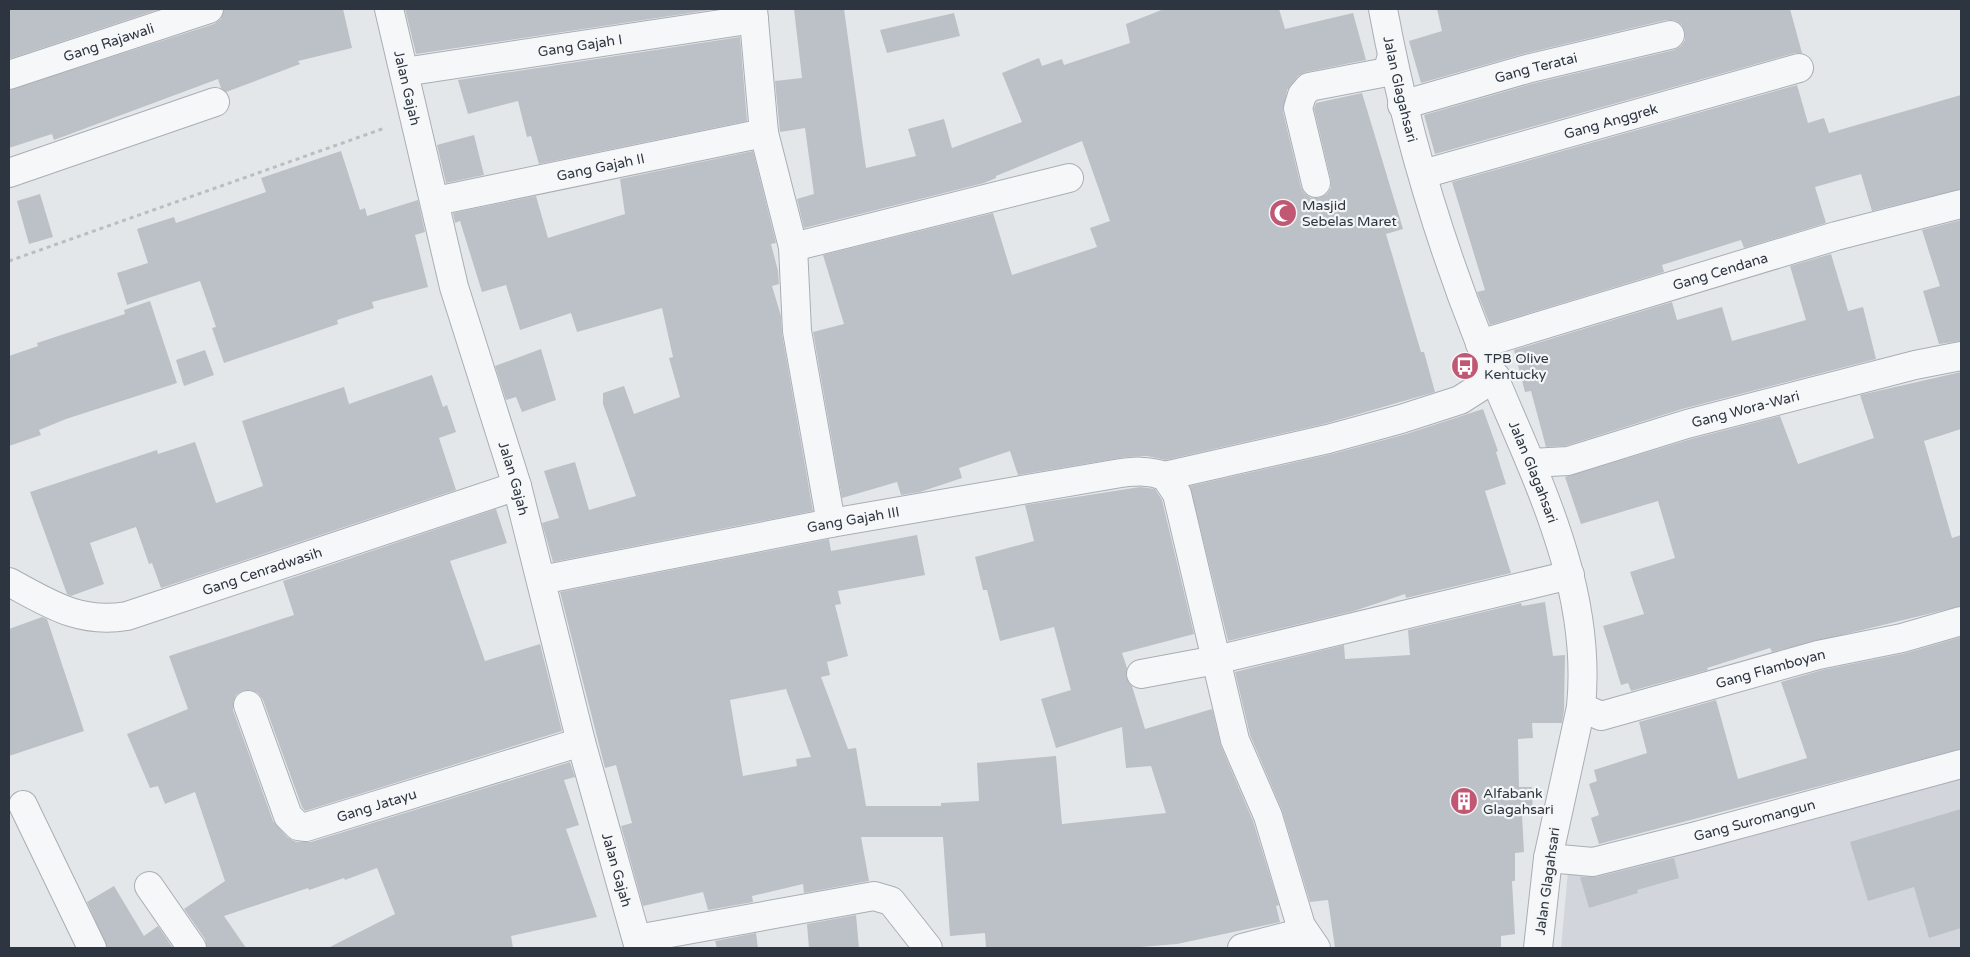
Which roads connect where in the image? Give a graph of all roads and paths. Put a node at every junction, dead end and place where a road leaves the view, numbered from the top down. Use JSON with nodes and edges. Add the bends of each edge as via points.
{"nodes":[{"id":1,"x":209,"y":9,"type":"edge"},
{"id":2,"x":389,"y":9,"type":"edge"},
{"id":3,"x":1383,"y":9,"type":"edge"},
{"id":4,"x":754,"y":14,"type":"edge"},
{"id":5,"x":1670,"y":35,"type":"dead end"},
{"id":6,"x":1392,"y":56,"type":"junction"},
{"id":7,"x":1799,"y":68,"type":"dead end"},
{"id":8,"x":404,"y":72,"type":"junction"},
{"id":9,"x":9,"y":76,"type":"edge"},
{"id":10,"x":215,"y":102,"type":"dead end"},
{"id":11,"x":1402,"y":105,"type":"junction"},
{"id":12,"x":413,"y":118,"type":"junction"},
{"id":13,"x":764,"y":133,"type":"junction"},
{"id":14,"x":9,"y":173,"type":"edge"},
{"id":15,"x":1423,"y":174,"type":"junction"},
{"id":16,"x":1069,"y":178,"type":"dead end"},
{"id":17,"x":1316,"y":182,"type":"dead end"},
{"id":18,"x":436,"y":202,"type":"junction"},
{"id":19,"x":1961,"y":204,"type":"edge"},
{"id":20,"x":793,"y":247,"type":"junction"},
{"id":21,"x":9,"y":261,"type":"edge"},
{"id":22,"x":1480,"y":344,"type":"junction"},
{"id":23,"x":1961,"y":356,"type":"edge"},
{"id":24,"x":1496,"y":377,"type":"junction"},
{"id":25,"x":1531,"y":463,"type":"junction"},
{"id":26,"x":1165,"y":476,"type":"junction"},
{"id":27,"x":517,"y":486,"type":"junction"},
{"id":28,"x":831,"y":523,"type":"junction"},
{"id":29,"x":1570,"y":575,"type":"junction"},
{"id":30,"x":541,"y":580,"type":"junction"},
{"id":31,"x":9,"y":582,"type":"edge"},
{"id":32,"x":1961,"y":621,"type":"edge"},
{"id":33,"x":1216,"y":660,"type":"junction"},
{"id":34,"x":1141,"y":674,"type":"dead end"},
{"id":35,"x":248,"y":706,"type":"dead end"},
{"id":36,"x":1581,"y":707,"type":"junction"},
{"id":37,"x":581,"y":742,"type":"junction"},
{"id":38,"x":1961,"y":764,"type":"edge"},
{"id":39,"x":23,"y":805,"type":"dead end"},
{"id":40,"x":1548,"y":858,"type":"junction"},
{"id":41,"x":149,"y":886,"type":"dead end"},
{"id":42,"x":1310,"y":940,"type":"edge"},
{"id":43,"x":638,"y":944,"type":"edge"},
{"id":44,"x":92,"y":948,"type":"edge"},
{"id":45,"x":192,"y":948,"type":"edge"},
{"id":46,"x":928,"y":948,"type":"edge"},
{"id":47,"x":1242,"y":948,"type":"edge"},
{"id":48,"x":1538,"y":948,"type":"edge"}],
"edges":[{"from":1,"to":9,"type":"street","name":"Gang Rajawali"},
{"from":2,"to":8,"type":"street","name":"Jalan Gajah"},
{"from":3,"to":6,"type":"street","name":"Jalan Glagahsari"},
{"from":4,"to":8,"type":"street","name":"Gang Gajah I"},
{"from":4,"to":13,"type":"street"},
{"from":5,"to":11,"type":"street","name":"Gang Teratai","via":[[1526,70]]},
{"from":6,"to":11,"type":"street","name":"Jalan Glagahsari"},
{"from":6,"to":17,"type":"street","via":[[1387,72],[1309,87],[1302,95],[1298,108]]},
{"from":7,"to":15,"type":"street","name":"Gang Anggrek"},
{"from":8,"to":12,"type":"street","name":"Jalan Gajah"},
{"from":10,"to":14,"type":"street"},
{"from":11,"to":15,"type":"street","name":"Jalan Glagahsari"},
{"from":12,"to":18,"type":"street","name":"Jalan Gajah"},
{"from":12,"to":21,"type":"path"},
{"from":13,"to":18,"type":"street","name":"Gang Gajah II"},
{"from":13,"to":20,"type":"street"},
{"from":15,"to":22,"type":"street","name":"Jalan Glagahsari","via":[[1440,235]]},
{"from":16,"to":20,"type":"street"},
{"from":18,"to":27,"type":"street","name":"Jalan Gajah","via":[[456,295]]},
{"from":19,"to":22,"type":"street","name":"Gang Cendana","via":[[1836,236]]},
{"from":20,"to":28,"type":"street","via":[[797,331]]},
{"from":22,"to":24,"type":"street","name":"Jalan Glagahsari"},
{"from":23,"to":25,"type":"street","name":"Gang Wora-Wari","via":[[1687,424],[1568,461]]},
{"from":24,"to":25,"type":"street","name":"Jalan Glagahsari"},
{"from":24,"to":26,"type":"street","via":[[1460,400],[1401,419]]},
{"from":25,"to":29,"type":"street","name":"Jalan Glagahsari"},
{"from":26,"to":28,"type":"street","name":"Gang Gajah III","via":[[1136,470]]},
{"from":26,"to":33,"type":"street","via":[[1177,494]]},
{"from":27,"to":30,"type":"street","name":"Jalan Gajah"},
{"from":27,"to":31,"type":"street","name":"Gang Cenradwasih","via":[[126,616],[105,620],[73,614]]},
{"from":28,"to":30,"type":"street","name":"Gang Gajah III"},
{"from":29,"to":33,"type":"street"},
{"from":29,"to":36,"type":"street","name":"Jalan Glagahsari","via":[[1582,642]]},
{"from":30,"to":37,"type":"street","name":"Jalan Gajah"},
{"from":32,"to":36,"type":"street","name":"Gang Flamboyan","via":[[1902,638],[1818,655],[1601,716]]},
{"from":33,"to":34,"type":"street"},
{"from":33,"to":42,"type":"street","via":[[1236,740],[1268,816]]},
{"from":35,"to":37,"type":"street","name":"Gang Jatayu","via":[[288,816],[298,826],[306,828]]},
{"from":36,"to":40,"type":"street","name":"Jalan Glagahsari"},
{"from":37,"to":43,"type":"street","name":"Jalan Gajah"},
{"from":38,"to":40,"type":"street","name":"Gang Suromangun","via":[[1593,862]]},
{"from":39,"to":44,"type":"street"},
{"from":40,"to":48,"type":"street","name":"Jalan Glagahsari"},
{"from":41,"to":45,"type":"street"},
{"from":42,"to":47,"type":"street"},
{"from":43,"to":46,"type":"street","via":[[874,896],[891,901]]}]}
